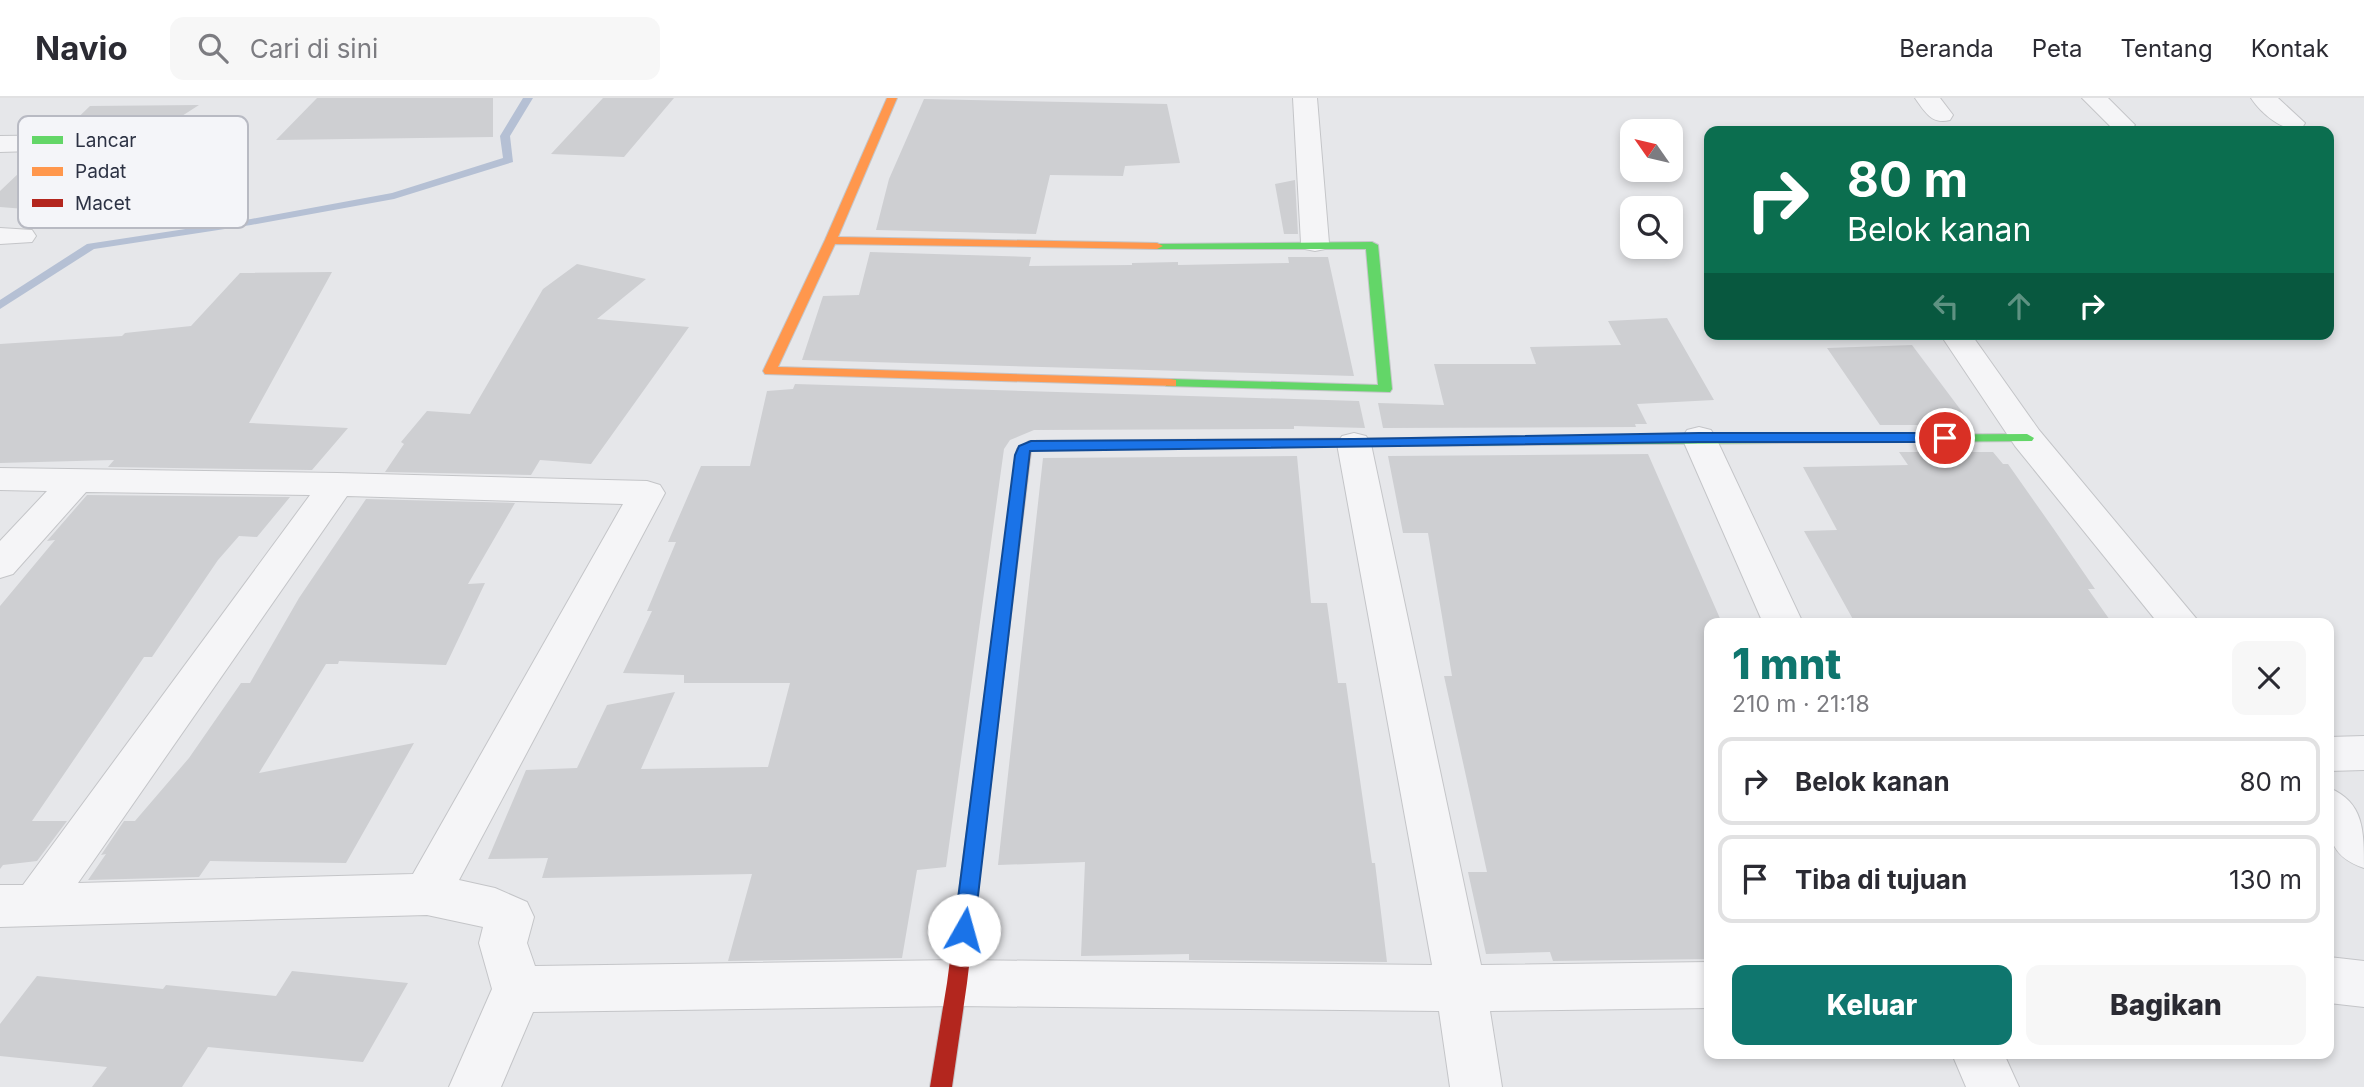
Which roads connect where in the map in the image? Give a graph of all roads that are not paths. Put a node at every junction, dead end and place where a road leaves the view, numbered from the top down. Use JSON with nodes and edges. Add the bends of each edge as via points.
{"nodes":[{"id":1,"x":892,"y":98,"type":"edge"},
{"id":2,"x":1305,"y":98,"type":"edge"},
{"id":3,"x":2094,"y":98,"type":"edge"},
{"id":4,"x":2263,"y":98,"type":"edge"},
{"id":5,"x":2293,"y":123,"type":"dead end"},
{"id":6,"x":2123,"y":125,"type":"dead end"},
{"id":7,"x":0,"y":144,"type":"edge"},
{"id":8,"x":18,"y":144,"type":"edge"},
{"id":9,"x":831,"y":240,"type":"junction"},
{"id":10,"x":1315,"y":243,"type":"junction"},
{"id":11,"x":1959,"y":340,"type":"edge"},
{"id":12,"x":1699,"y":438,"type":"junction"},
{"id":13,"x":2027,"y":438,"type":"junction"},
{"id":14,"x":1354,"y":444,"type":"junction"},
{"id":15,"x":0,"y":479,"type":"edge"},
{"id":16,"x":77,"y":480,"type":"junction"},
{"id":17,"x":337,"y":484,"type":"junction"},
{"id":18,"x":0,"y":565,"type":"edge"},
{"id":19,"x":1781,"y":618,"type":"edge"},
{"id":20,"x":2176,"y":618,"type":"edge"},
{"id":21,"x":2364,"y":753,"type":"edge"},
{"id":22,"x":2334,"y":754,"type":"edge"},
{"id":23,"x":2334,"y":812,"type":"edge"},
{"id":24,"x":2364,"y":849,"type":"edge"},
{"id":25,"x":427,"y":894,"type":"junction"},
{"id":26,"x":17,"y":906,"type":"edge"},
{"id":27,"x":2334,"y":981,"type":"edge"},
{"id":28,"x":957,"y":983,"type":"junction"},
{"id":29,"x":2364,"y":984,"type":"edge"},
{"id":30,"x":1704,"y":985,"type":"edge"},
{"id":31,"x":1461,"y":988,"type":"junction"},
{"id":32,"x":517,"y":989,"type":"junction"},
{"id":33,"x":1980,"y":1059,"type":"edge"},
{"id":34,"x":475,"y":1087,"type":"edge"},
{"id":35,"x":941,"y":1087,"type":"edge"},
{"id":36,"x":1476,"y":1087,"type":"edge"},
{"id":37,"x":1993,"y":1087,"type":"edge"}],
"edges":[{"from":1,"to":9,"type":"street"},
{"from":2,"to":10,"type":"street"},
{"from":3,"to":6,"type":"street"},
{"from":4,"to":5,"type":"street"},
{"from":7,"to":8,"type":"street"},
{"from":9,"to":10,"type":"street","via":[[1069,246]]},
{"from":9,"to":10,"type":"street","via":[[770,371],[1385,388],[1372,245]]},
{"from":11,"to":13,"type":"street"},
{"from":12,"to":13,"type":"street"},
{"from":12,"to":14,"type":"street"},
{"from":12,"to":19,"type":"street"},
{"from":13,"to":20,"type":"street"},
{"from":14,"to":28,"type":"street","via":[[1034,444],[1024,449]]},
{"from":14,"to":31,"type":"street"},
{"from":15,"to":16,"type":"street"},
{"from":16,"to":17,"type":"street"},
{"from":16,"to":18,"type":"street"},
{"from":17,"to":25,"type":"street","via":[[647,493]]},
{"from":17,"to":26,"type":"street"},
{"from":21,"to":22,"type":"street"},
{"from":23,"to":24,"type":"street"},
{"from":25,"to":26,"type":"street"},
{"from":25,"to":32,"type":"street","via":[[495,909],[510,917],[503,943]]},
{"from":27,"to":29,"type":"street"},
{"from":28,"to":31,"type":"street"},
{"from":28,"to":32,"type":"street"},
{"from":28,"to":35,"type":"street"},
{"from":30,"to":31,"type":"street"},
{"from":31,"to":36,"type":"street"},
{"from":32,"to":34,"type":"street"},
{"from":33,"to":37,"type":"street"}]}
